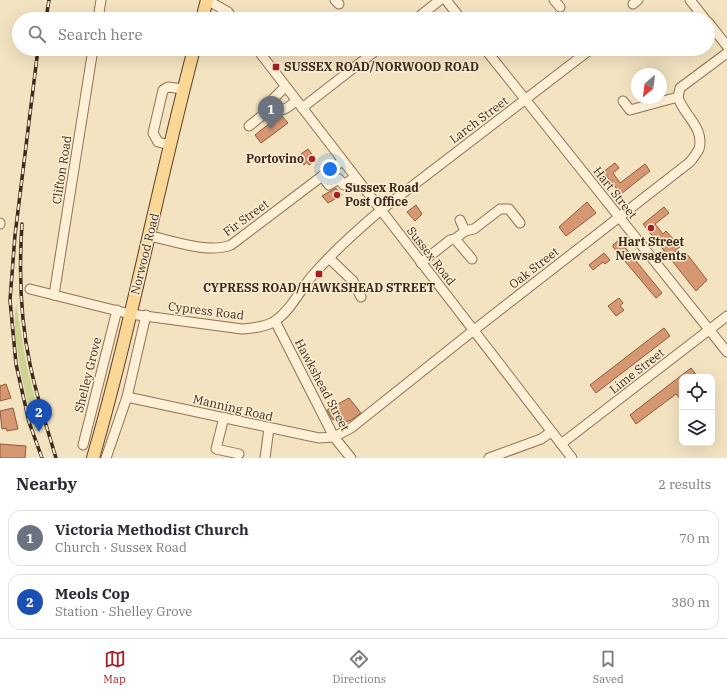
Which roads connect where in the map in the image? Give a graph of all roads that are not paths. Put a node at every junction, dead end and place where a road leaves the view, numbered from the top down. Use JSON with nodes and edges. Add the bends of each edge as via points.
{"nodes":[{"id":1,"x":101,"y":0,"type":"edge"},
{"id":2,"x":207,"y":0,"type":"edge"},
{"id":3,"x":440,"y":0,"type":"edge"},
{"id":4,"x":446,"y":0,"type":"edge"},
{"id":5,"x":690,"y":0,"type":"edge"},
{"id":6,"x":99,"y":12,"type":"edge"},
{"id":7,"x":204,"y":12,"type":"edge"},
{"id":8,"x":228,"y":12,"type":"edge"},
{"id":9,"x":425,"y":12,"type":"edge"},
{"id":10,"x":455,"y":12,"type":"edge"},
{"id":11,"x":699,"y":12,"type":"edge"},
{"id":12,"x":715,"y":31,"type":"edge"},
{"id":13,"x":727,"y":46,"type":"edge"},
{"id":14,"x":727,"y":53,"type":"edge"},
{"id":15,"x":92,"y":56,"type":"edge"},
{"id":16,"x":192,"y":56,"type":"edge"},
{"id":17,"x":262,"y":56,"type":"edge"},
{"id":18,"x":368,"y":56,"type":"edge"},
{"id":19,"x":490,"y":56,"type":"edge"},
{"id":20,"x":582,"y":56,"type":"edge"},
{"id":21,"x":286,"y":87,"type":"junction"},
{"id":22,"x":183,"y":89,"type":"junction"},
{"id":23,"x":678,"y":97,"type":"junction"},
{"id":24,"x":525,"y":100,"type":"junction"},
{"id":25,"x":623,"y":101,"type":"dead end"},
{"id":26,"x":299,"y":104,"type":"junction"},
{"id":27,"x":273,"y":107,"type":"junction"},
{"id":28,"x":249,"y":126,"type":"dead end"},
{"id":29,"x":170,"y":145,"type":"junction"},
{"id":30,"x":342,"y":161,"type":"junction"},
{"id":31,"x":322,"y":176,"type":"junction"},
{"id":32,"x":355,"y":177,"type":"junction"},
{"id":33,"x":381,"y":210,"type":"junction"},
{"id":34,"x":619,"y":218,"type":"junction"},
{"id":35,"x":460,"y":220,"type":"dead end"},
{"id":36,"x":520,"y":223,"type":"dead end"},
{"id":37,"x":465,"y":231,"type":"junction"},
{"id":38,"x":150,"y":236,"type":"junction"},
{"id":39,"x":455,"y":239,"type":"junction"},
{"id":40,"x":329,"y":258,"type":"junction"},
{"id":41,"x":472,"y":259,"type":"dead end"},
{"id":42,"x":421,"y":263,"type":"junction"},
{"id":43,"x":30,"y":289,"type":"dead end"},
{"id":44,"x":54,"y":295,"type":"junction"},
{"id":45,"x":361,"y":297,"type":"dead end"},
{"id":46,"x":117,"y":310,"type":"junction"},
{"id":47,"x":130,"y":314,"type":"junction"},
{"id":48,"x":146,"y":316,"type":"junction"},
{"id":49,"x":727,"y":316,"type":"edge"},
{"id":50,"x":275,"y":321,"type":"junction"},
{"id":51,"x":474,"y":330,"type":"junction"},
{"id":52,"x":710,"y":330,"type":"junction"},
{"id":53,"x":727,"y":352,"type":"edge"},
{"id":54,"x":127,"y":397,"type":"junction"},
{"id":55,"x":224,"y":417,"type":"junction"},
{"id":56,"x":269,"y":428,"type":"junction"},
{"id":57,"x":551,"y":432,"type":"junction"},
{"id":58,"x":334,"y":436,"type":"junction"},
{"id":59,"x":561,"y":444,"type":"junction"},
{"id":60,"x":83,"y":445,"type":"dead end"},
{"id":61,"x":239,"y":454,"type":"dead end"},
{"id":62,"x":92,"y":458,"type":"edge"},
{"id":63,"x":106,"y":458,"type":"edge"},
{"id":64,"x":265,"y":458,"type":"edge"},
{"id":65,"x":351,"y":458,"type":"edge"},
{"id":66,"x":489,"y":458,"type":"edge"},
{"id":67,"x":572,"y":458,"type":"edge"}],
"edges":[{"from":1,"to":6,"type":"street"},
{"from":2,"to":7,"type":"main road"},
{"from":2,"to":8,"type":"street"},
{"from":3,"to":9,"type":"street"},
{"from":4,"to":10,"type":"street"},
{"from":5,"to":11,"type":"street"},
{"from":12,"to":13,"type":"street"},
{"from":14,"to":23,"type":"street","via":[[680,88]]},
{"from":15,"to":44,"type":"street","name":"Clifton Road"},
{"from":16,"to":22,"type":"main road","name":"Norwood Road"},
{"from":17,"to":21,"type":"street","name":"Sussex Road"},
{"from":18,"to":26,"type":"street"},
{"from":19,"to":24,"type":"street","name":"Hart Street"},
{"from":20,"to":24,"type":"street","name":"Larch Street"},
{"from":21,"to":26,"type":"street","name":"Sussex Road"},
{"from":21,"to":27,"type":"street","via":[[272,98]]},
{"from":22,"to":29,"type":"main road","name":"Norwood Road"},
{"from":22,"to":29,"type":"street","via":[[168,87],[163,90],[153,133],[158,142]]},
{"from":23,"to":25,"type":"street","via":[[630,110]]},
{"from":23,"to":34,"type":"street","name":"Oak Street","via":[[697,127],[699,149],[690,162]]},
{"from":24,"to":33,"type":"street","name":"Larch Street"},
{"from":24,"to":34,"type":"street","name":"Hart Street"},
{"from":26,"to":27,"type":"street","via":[[280,111]]},
{"from":26,"to":30,"type":"street","name":"Sussex Road"},
{"from":27,"to":28,"type":"street"},
{"from":29,"to":38,"type":"main road","name":"Norwood Road"},
{"from":30,"to":31,"type":"street","name":"Fir Street"},
{"from":30,"to":32,"type":"street","name":"Sussex Road"},
{"from":31,"to":32,"type":"street","via":[[329,185],[338,178],[344,185]]},
{"from":31,"to":38,"type":"street","name":"Fir Street","via":[[231,245],[221,249]]},
{"from":32,"to":33,"type":"street","name":"Sussex Road"},
{"from":33,"to":40,"type":"street","name":"Cypress Road","via":[[347,238]]},
{"from":33,"to":42,"type":"street","name":"Sussex Road"},
{"from":34,"to":51,"type":"street","name":"Oak Street"},
{"from":34,"to":52,"type":"street","name":"Hart Street"},
{"from":35,"to":37,"type":"street"},
{"from":36,"to":37,"type":"street","via":[[509,209],[500,209],[474,229]]},
{"from":37,"to":39,"type":"street"},
{"from":38,"to":47,"type":"main road","name":"Norwood Road"},
{"from":39,"to":41,"type":"street"},
{"from":39,"to":42,"type":"street","via":[[450,240]]},
{"from":40,"to":45,"type":"street","via":[[353,281]]},
{"from":40,"to":50,"type":"street","name":"Cypress Road"},
{"from":42,"to":51,"type":"street","name":"Sussex Road"},
{"from":43,"to":44,"type":"street","name":"Cypress Road"},
{"from":44,"to":46,"type":"street","name":"Cypress Road"},
{"from":46,"to":47,"type":"street","name":"Cypress Road"},
{"from":46,"to":60,"type":"street","name":"Shelley Grove"},
{"from":47,"to":48,"type":"street","name":"Cypress Road"},
{"from":47,"to":62,"type":"main road","name":"Norwood Road"},
{"from":48,"to":50,"type":"street","name":"Cypress Road","via":[[242,330],[258,328]]},
{"from":48,"to":54,"type":"street"},
{"from":49,"to":52,"type":"street","name":"Lime Street"},
{"from":50,"to":58,"type":"street","name":"Hawkshead Street"},
{"from":51,"to":57,"type":"street","name":"Sussex Road"},
{"from":51,"to":58,"type":"street","name":"Oak Street","via":[[351,428]]},
{"from":52,"to":53,"type":"street","name":"Hart Street"},
{"from":52,"to":59,"type":"street","name":"Lime Street"},
{"from":54,"to":55,"type":"street","name":"Manning Road"},
{"from":54,"to":63,"type":"street"},
{"from":55,"to":56,"type":"street","name":"Manning Road"},
{"from":55,"to":61,"type":"street","via":[[216,449]]},
{"from":56,"to":58,"type":"street","name":"Manning Road","via":[[319,438]]},
{"from":56,"to":64,"type":"street"},
{"from":57,"to":59,"type":"street","name":"Sussex Road"},
{"from":57,"to":66,"type":"street","via":[[541,439]]},
{"from":58,"to":65,"type":"street","name":"Hawkshead Street"},
{"from":59,"to":67,"type":"street","name":"Sussex Road"}]}
